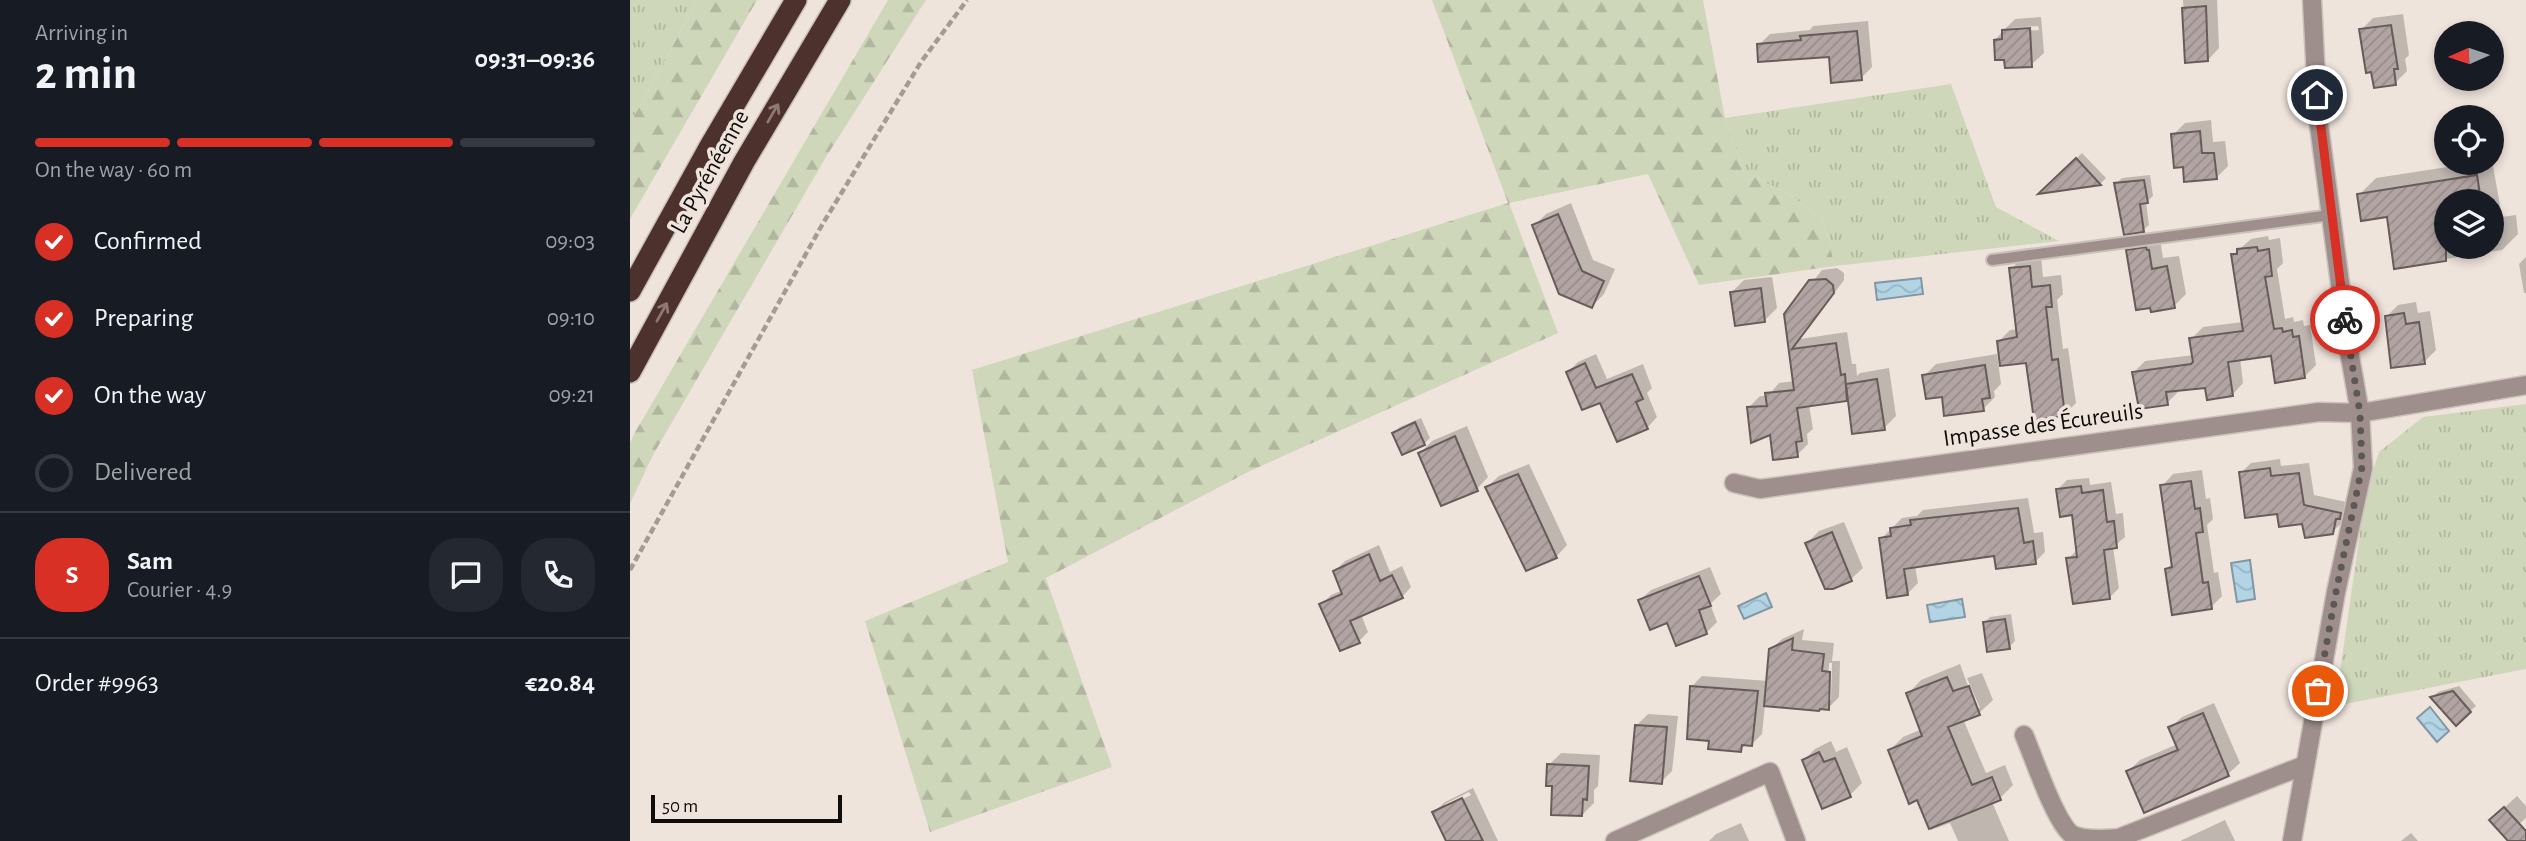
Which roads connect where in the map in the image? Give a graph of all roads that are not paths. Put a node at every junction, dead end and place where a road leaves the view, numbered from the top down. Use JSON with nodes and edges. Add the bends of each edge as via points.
{"nodes":[{"id":1,"x":796,"y":0,"type":"edge"},
{"id":2,"x":840,"y":0,"type":"edge"},
{"id":3,"x":2312,"y":0,"type":"edge"},
{"id":4,"x":2332,"y":215,"type":"junction"},
{"id":5,"x":1992,"y":260,"type":"dead end"},
{"id":6,"x":630,"y":291,"type":"edge"},
{"id":7,"x":630,"y":372,"type":"edge"},
{"id":8,"x":2526,"y":385,"type":"edge"},
{"id":9,"x":2360,"y":413,"type":"junction"},
{"id":10,"x":1734,"y":483,"type":"dead end"},
{"id":11,"x":2024,"y":735,"type":"dead end"},
{"id":12,"x":2305,"y":765,"type":"junction"},
{"id":13,"x":1615,"y":841,"type":"edge"},
{"id":14,"x":1796,"y":841,"type":"edge"},
{"id":15,"x":2292,"y":841,"type":"edge"}],
"edges":[{"from":1,"to":6,"type":"highway","name":"La Pyrénéenne"},
{"from":7,"to":2,"type":"highway","name":"La Pyrénéenne","one_way":true,"via":[[744,162]]},
{"from":3,"to":4,"type":"street","via":[[2318,118]]},
{"from":4,"to":5,"type":"lane"},
{"from":4,"to":9,"type":"street"},
{"from":8,"to":9,"type":"street","name":"Impasse des Écureuils"},
{"from":9,"to":10,"type":"street","name":"Impasse des Écureuils","via":[[2319,412],[1760,489]]},
{"from":9,"to":12,"type":"street","via":[[2362,467]]},
{"from":11,"to":12,"type":"street","via":[[2060,820],[2073,835],[2094,841],[2119,838]]},
{"from":12,"to":15,"type":"street"},
{"from":13,"to":14,"type":"street","via":[[1770,772]]}]}
